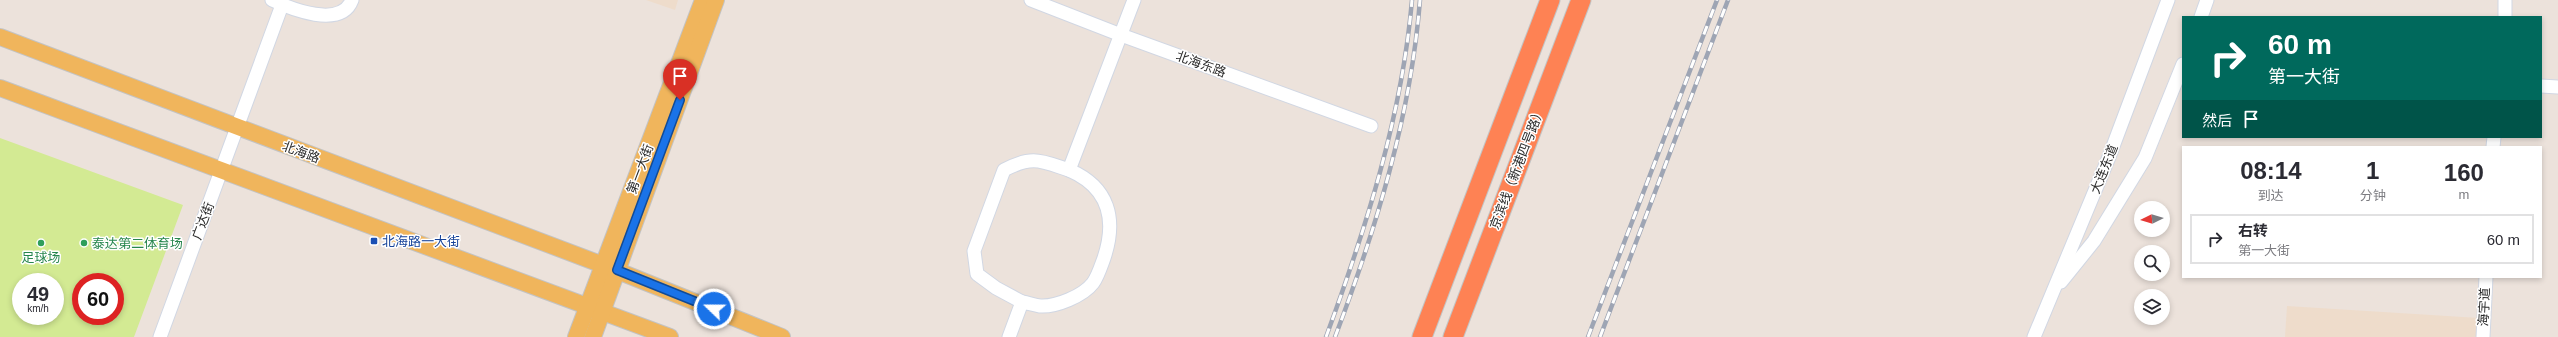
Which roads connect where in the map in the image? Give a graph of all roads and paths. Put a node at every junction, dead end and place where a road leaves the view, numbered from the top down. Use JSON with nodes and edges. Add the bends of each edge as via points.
{"nodes":[{"id":1,"x":352,"y":0,"type":"edge"},
{"id":2,"x":703,"y":0,"type":"edge"},
{"id":3,"x":716,"y":0,"type":"edge"},
{"id":4,"x":1031,"y":0,"type":"edge"},
{"id":5,"x":1134,"y":0,"type":"edge"},
{"id":6,"x":1550,"y":0,"type":"edge"},
{"id":7,"x":1581,"y":0,"type":"edge"},
{"id":8,"x":2168,"y":0,"type":"edge"},
{"id":9,"x":2207,"y":0,"type":"edge"},
{"id":10,"x":2501,"y":0,"type":"edge"},
{"id":11,"x":2506,"y":0,"type":"edge"},
{"id":12,"x":277,"y":2,"type":"edge"},
{"id":13,"x":2201,"y":16,"type":"edge"},
{"id":14,"x":2500,"y":16,"type":"edge"},
{"id":15,"x":2505,"y":16,"type":"edge"},
{"id":16,"x":1121,"y":36,"type":"junction"},
{"id":17,"x":0,"y":37,"type":"edge"},
{"id":18,"x":2182,"y":67,"type":"edge"},
{"id":19,"x":2542,"y":80,"type":"edge"},
{"id":20,"x":2558,"y":80,"type":"edge"},
{"id":21,"x":2542,"y":86,"type":"edge"},
{"id":22,"x":2558,"y":87,"type":"edge"},
{"id":23,"x":0,"y":88,"type":"edge"},
{"id":24,"x":1371,"y":126,"type":"dead end"},
{"id":25,"x":238,"y":128,"type":"junction"},
{"id":26,"x":1069,"y":170,"type":"junction"},
{"id":27,"x":222,"y":171,"type":"junction"},
{"id":28,"x":610,"y":268,"type":"junction"},
{"id":29,"x":2486,"y":278,"type":"edge"},
{"id":30,"x":2491,"y":278,"type":"edge"},
{"id":31,"x":2052,"y":292,"type":"junction"},
{"id":32,"x":1022,"y":302,"type":"junction"},
{"id":33,"x":588,"y":306,"type":"junction"},
{"id":34,"x":602,"y":312,"type":"junction"},
{"id":35,"x":160,"y":337,"type":"edge"},
{"id":36,"x":576,"y":337,"type":"edge"},
{"id":37,"x":593,"y":337,"type":"edge"},
{"id":38,"x":670,"y":337,"type":"edge"},
{"id":39,"x":782,"y":337,"type":"edge"},
{"id":40,"x":1009,"y":337,"type":"edge"},
{"id":41,"x":1422,"y":337,"type":"edge"},
{"id":42,"x":1453,"y":337,"type":"edge"},
{"id":43,"x":2034,"y":337,"type":"edge"},
{"id":44,"x":2483,"y":337,"type":"edge"},
{"id":45,"x":2487,"y":337,"type":"edge"}],
"edges":[{"from":1,"to":12,"type":"street","via":[[343,11],[326,16]]},
{"from":2,"to":28,"type":"main road","name":"第一大街"},
{"from":3,"to":28,"type":"main road","name":"第一大街"},
{"from":4,"to":16,"type":"street","name":"北海东路"},
{"from":5,"to":16,"type":"street"},
{"from":6,"to":41,"type":"highway"},
{"from":7,"to":42,"type":"highway","name":"京滨线（新港四号路）"},
{"from":8,"to":31,"type":"street","name":"大连东道","via":[[2109,157]]},
{"from":9,"to":13,"type":"street"},
{"from":10,"to":14,"type":"street"},
{"from":11,"to":15,"type":"street"},
{"from":12,"to":25,"type":"street","name":"广达街"},
{"from":16,"to":24,"type":"street","name":"北海东路"},
{"from":16,"to":26,"type":"street"},
{"from":17,"to":25,"type":"main road","name":"北海路"},
{"from":18,"to":31,"type":"street","via":[[2154,138],[2135,176],[2094,242]]},
{"from":19,"to":20,"type":"street"},
{"from":21,"to":22,"type":"street"},
{"from":23,"to":27,"type":"main road"},
{"from":25,"to":27,"type":"street","name":"广达街"},
{"from":25,"to":28,"type":"main road","name":"北海路"},
{"from":26,"to":32,"type":"street","via":[[1085,177],[1103,196],[1111,223],[1109,244],[1092,284],[1062,302],[1041,306]]},
{"from":26,"to":32,"type":"street","via":[[1036,160],[1019,162],[1004,170],[974,251],[977,274]]},
{"from":27,"to":33,"type":"main road"},
{"from":27,"to":35,"type":"street","name":"广达街"},
{"from":28,"to":33,"type":"main road","name":"第一大街"},
{"from":28,"to":34,"type":"main road","name":"第一大街"},
{"from":28,"to":39,"type":"main road","name":"北海路"},
{"from":29,"to":44,"type":"street","name":"海宇道"},
{"from":30,"to":45,"type":"street","name":"海宇道"},
{"from":31,"to":43,"type":"street","name":"大连东道"},
{"from":32,"to":40,"type":"street"},
{"from":33,"to":34,"type":"main road"},
{"from":33,"to":36,"type":"main road","name":"第一大街"},
{"from":34,"to":37,"type":"main road","name":"第一大街"},
{"from":34,"to":38,"type":"main road"}]}
